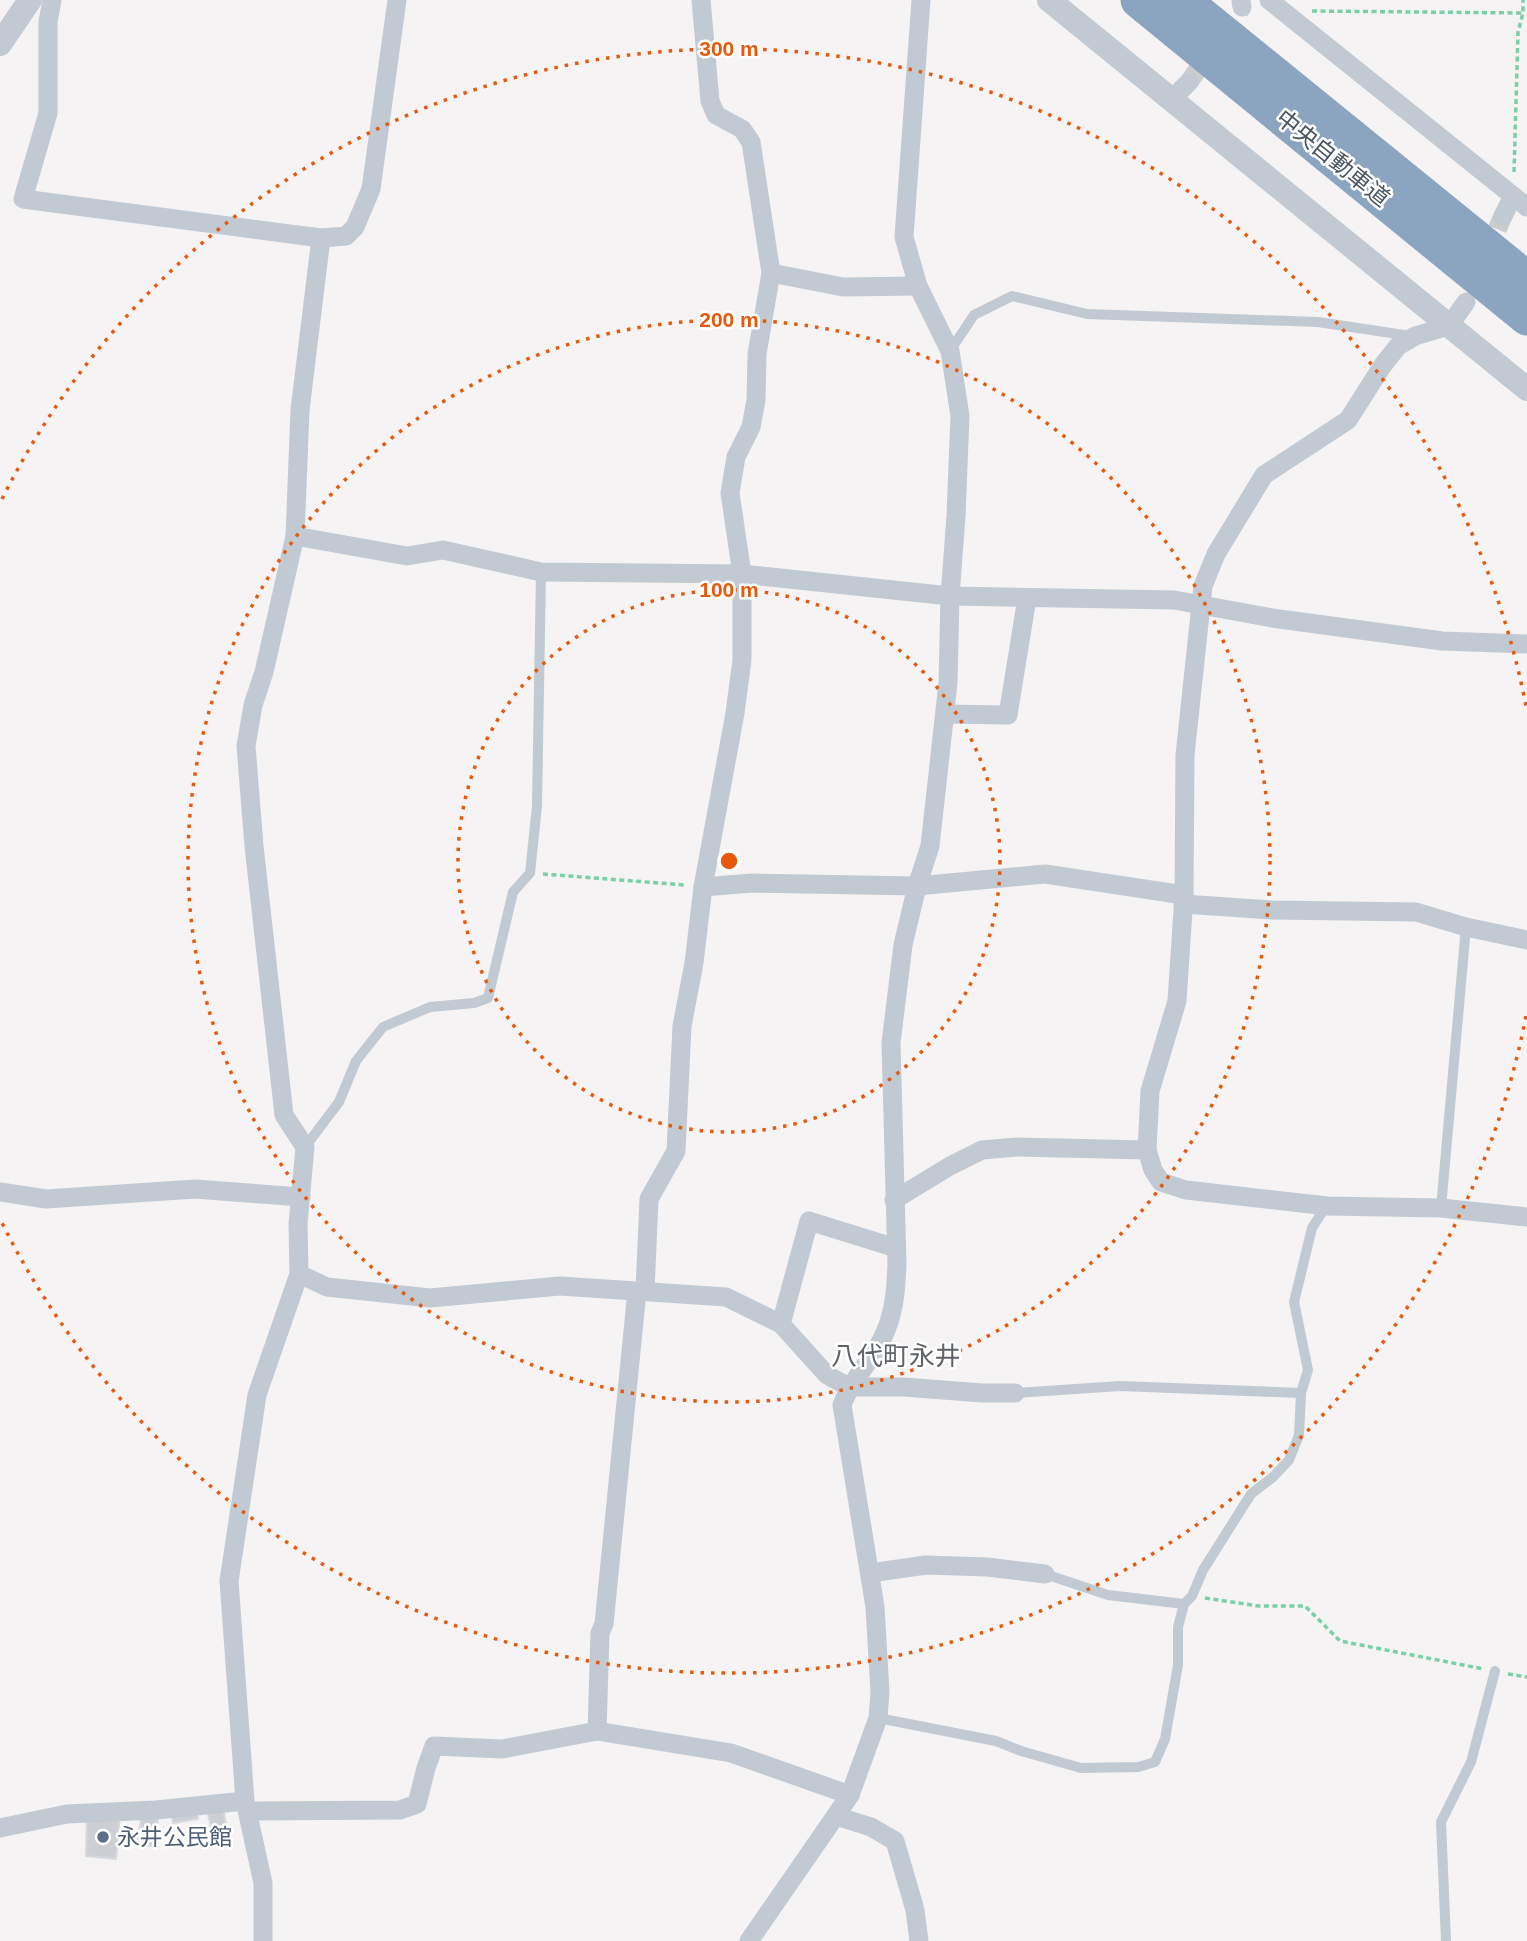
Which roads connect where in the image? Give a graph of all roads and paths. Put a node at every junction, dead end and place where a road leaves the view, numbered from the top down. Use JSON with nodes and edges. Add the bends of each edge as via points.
{"nodes":[{"id":1,"x":30,"y":0,"type":"edge"},
{"id":2,"x":52,"y":0,"type":"edge"},
{"id":3,"x":397,"y":0,"type":"edge"},
{"id":4,"x":701,"y":0,"type":"edge"},
{"id":5,"x":921,"y":0,"type":"edge"},
{"id":6,"x":1049,"y":0,"type":"edge"},
{"id":7,"x":1139,"y":0,"type":"edge"},
{"id":8,"x":1182,"y":0,"type":"edge"},
{"id":9,"x":1523,"y":0,"type":"edge"},
{"id":10,"x":1276,"y":5,"type":"edge"},
{"id":11,"x":1523,"y":13,"type":"junction"},
{"id":12,"x":0,"y":44,"type":"edge"},
{"id":13,"x":1189,"y":82,"type":"tunnel mouth"},
{"id":14,"x":1171,"y":100,"type":"junction"},
{"id":15,"x":1520,"y":201,"type":"edge"},
{"id":16,"x":1503,"y":216,"type":"tunnel mouth"},
{"id":17,"x":321,"y":238,"type":"junction"},
{"id":18,"x":771,"y":273,"type":"junction"},
{"id":19,"x":1527,"y":280,"type":"edge"},
{"id":20,"x":918,"y":286,"type":"junction"},
{"id":21,"x":1466,"y":302,"type":"dead end"},
{"id":22,"x":1527,"y":317,"type":"edge"},
{"id":23,"x":1449,"y":326,"type":"junction"},
{"id":24,"x":1415,"y":336,"type":"junction"},
{"id":25,"x":950,"y":351,"type":"junction"},
{"id":26,"x":1527,"y":388,"type":"edge"},
{"id":27,"x":295,"y":537,"type":"junction"},
{"id":28,"x":541,"y":572,"type":"junction"},
{"id":29,"x":742,"y":574,"type":"junction"},
{"id":30,"x":950,"y":596,"type":"junction"},
{"id":31,"x":1027,"y":598,"type":"junction"},
{"id":32,"x":1202,"y":603,"type":"junction"},
{"id":33,"x":1527,"y":643,"type":"edge"},
{"id":34,"x":945,"y":714,"type":"junction"},
{"id":35,"x":530,"y":873,"type":"junction"},
{"id":36,"x":917,"y":886,"type":"junction"},
{"id":37,"x":703,"y":887,"type":"junction"},
{"id":38,"x":1184,"y":899,"type":"junction"},
{"id":39,"x":1466,"y":927,"type":"junction"},
{"id":40,"x":1527,"y":940,"type":"edge"},
{"id":41,"x":305,"y":1147,"type":"junction"},
{"id":42,"x":1147,"y":1150,"type":"junction"},
{"id":43,"x":0,"y":1192,"type":"edge"},
{"id":44,"x":301,"y":1197,"type":"junction"},
{"id":45,"x":894,"y":1200,"type":"junction"},
{"id":46,"x":1326,"y":1206,"type":"junction"},
{"id":47,"x":1441,"y":1208,"type":"junction"},
{"id":48,"x":1527,"y":1217,"type":"edge"},
{"id":49,"x":896,"y":1248,"type":"junction"},
{"id":50,"x":299,"y":1274,"type":"junction"},
{"id":51,"x":641,"y":1291,"type":"junction"},
{"id":52,"x":782,"y":1324,"type":"junction"},
{"id":53,"x":849,"y":1387,"type":"junction"},
{"id":54,"x":1014,"y":1393,"type":"joint"},
{"id":55,"x":1301,"y":1393,"type":"junction"},
{"id":56,"x":870,"y":1573,"type":"junction"},
{"id":57,"x":1045,"y":1574,"type":"joint"},
{"id":58,"x":1192,"y":1596,"type":"junction"},
{"id":59,"x":1184,"y":1604,"type":"junction"},
{"id":60,"x":1495,"y":1671,"type":"junction"},
{"id":61,"x":1527,"y":1677,"type":"edge"},
{"id":62,"x":878,"y":1718,"type":"junction"},
{"id":63,"x":597,"y":1731,"type":"junction"},
{"id":64,"x":850,"y":1795,"type":"junction"},
{"id":65,"x":247,"y":1806,"type":"junction"},
{"id":66,"x":836,"y":1816,"type":"junction"},
{"id":67,"x":0,"y":1828,"type":"edge"},
{"id":68,"x":263,"y":1941,"type":"edge"},
{"id":69,"x":749,"y":1941,"type":"edge"},
{"id":70,"x":919,"y":1941,"type":"edge"},
{"id":71,"x":1446,"y":1941,"type":"edge"}],
"edges":[{"from":1,"to":12,"type":"street"},
{"from":2,"to":17,"type":"street","via":[[48,113],[23,199]]},
{"from":3,"to":17,"type":"street","via":[[371,189],[355,227],[346,236]]},
{"from":4,"to":18,"type":"street","via":[[710,101],[716,115],[742,129],[751,142]]},
{"from":5,"to":20,"type":"street","via":[[904,237]]},
{"from":6,"to":14,"type":"street"},
{"from":7,"to":22,"type":"highway","name":"中央自動車道"},
{"from":8,"to":19,"type":"highway","name":"中央自動車道"},
{"from":9,"to":11,"type":"path"},
{"from":10,"to":11,"type":"path"},
{"from":10,"to":15,"type":"street"},
{"from":11,"to":15,"type":"path","via":[[1518,32]]},
{"from":13,"to":14,"type":"street"},
{"from":14,"to":23,"type":"street"},
{"from":15,"to":16,"type":"street"},
{"from":17,"to":27,"type":"street","via":[[300,410]]},
{"from":18,"to":20,"type":"street","via":[[843,287]]},
{"from":18,"to":29,"type":"street","via":[[751,427],[736,457],[730,493]]},
{"from":20,"to":25,"type":"street"},
{"from":21,"to":23,"type":"street"},
{"from":23,"to":24,"type":"street"},
{"from":23,"to":26,"type":"street"},
{"from":24,"to":25,"type":"lane","via":[[1318,322],[1087,314],[1012,296],[974,315]]},
{"from":24,"to":32,"type":"street","via":[[1398,346],[1348,420],[1264,475],[1216,554],[1203,586]]},
{"from":25,"to":30,"type":"street","via":[[960,415]]},
{"from":27,"to":28,"type":"street","via":[[407,556],[443,550]]},
{"from":27,"to":41,"type":"street","via":[[246,746],[284,1115]]},
{"from":28,"to":29,"type":"street"},
{"from":28,"to":35,"type":"lane","via":[[537,806]]},
{"from":29,"to":30,"type":"street"},
{"from":29,"to":37,"type":"street","via":[[742,660],[736,713]]},
{"from":30,"to":31,"type":"street"},
{"from":30,"to":34,"type":"street"},
{"from":31,"to":32,"type":"street"},
{"from":31,"to":34,"type":"street","via":[[1008,715]]},
{"from":32,"to":33,"type":"street","via":[[1272,618],[1442,641]]},
{"from":32,"to":38,"type":"street","via":[[1185,755]]},
{"from":34,"to":36,"type":"street","via":[[930,846]]},
{"from":35,"to":37,"type":"path"},
{"from":35,"to":41,"type":"lane","via":[[513,892],[488,998],[430,1007],[383,1027],[356,1061],[339,1102]]},
{"from":36,"to":37,"type":"street","via":[[752,883]]},
{"from":36,"to":38,"type":"street","via":[[1045,874]]},
{"from":36,"to":45,"type":"street","via":[[903,945],[891,1044]]},
{"from":37,"to":51,"type":"street","via":[[682,1026],[676,1151],[649,1199]]},
{"from":38,"to":39,"type":"street","via":[[1272,910],[1416,912]]},
{"from":38,"to":42,"type":"street","via":[[1177,1001],[1150,1091]]},
{"from":39,"to":40,"type":"street"},
{"from":39,"to":47,"type":"lane"},
{"from":41,"to":44,"type":"street"},
{"from":42,"to":45,"type":"street","via":[[982,1150]]},
{"from":42,"to":46,"type":"street","via":[[1161,1182]]},
{"from":43,"to":44,"type":"street","via":[[46,1199],[195,1189]]},
{"from":44,"to":50,"type":"street"},
{"from":45,"to":49,"type":"street"},
{"from":46,"to":47,"type":"street"},
{"from":46,"to":55,"type":"lane","via":[[1311,1228],[1294,1302],[1308,1370]]},
{"from":47,"to":48,"type":"street"},
{"from":49,"to":52,"type":"street","via":[[809,1221]]},
{"from":49,"to":53,"type":"street","via":[[895,1299],[882,1339]]},
{"from":50,"to":51,"type":"street","via":[[327,1287],[430,1298],[560,1286]]},
{"from":50,"to":65,"type":"street","via":[[257,1395],[229,1581]]},
{"from":51,"to":52,"type":"street","via":[[726,1297]]},
{"from":51,"to":63,"type":"street","via":[[600,1633]]},
{"from":52,"to":53,"type":"street","via":[[827,1375]]},
{"from":53,"to":54,"type":"street"},
{"from":53,"to":56,"type":"street","via":[[842,1405]]},
{"from":54,"to":55,"type":"lane","via":[[1121,1386]]},
{"from":55,"to":58,"type":"lane","via":[[1299,1436],[1289,1460],[1251,1494]]},
{"from":56,"to":57,"type":"street","via":[[926,1564]]},
{"from":56,"to":62,"type":"street","via":[[876,1607]]},
{"from":57,"to":59,"type":"lane","via":[[1108,1595]]},
{"from":58,"to":59,"type":"lane"},
{"from":58,"to":60,"type":"path","via":[[1258,1606],[1306,1606],[1340,1641]]},
{"from":59,"to":62,"type":"lane","via":[[1165,1739],[1154,1762],[1139,1767],[1081,1768],[996,1741]]},
{"from":60,"to":61,"type":"path"},
{"from":60,"to":71,"type":"lane","via":[[1471,1762],[1441,1822]]},
{"from":62,"to":64,"type":"street"},
{"from":63,"to":64,"type":"street","via":[[730,1753]]},
{"from":63,"to":65,"type":"street","via":[[502,1749],[434,1746],[418,1804],[400,1810]]},
{"from":64,"to":66,"type":"street"},
{"from":65,"to":67,"type":"street","via":[[67,1814]]},
{"from":65,"to":68,"type":"street","via":[[263,1883]]},
{"from":66,"to":69,"type":"street"},
{"from":66,"to":70,"type":"street","via":[[871,1827],[895,1841]]}]}
